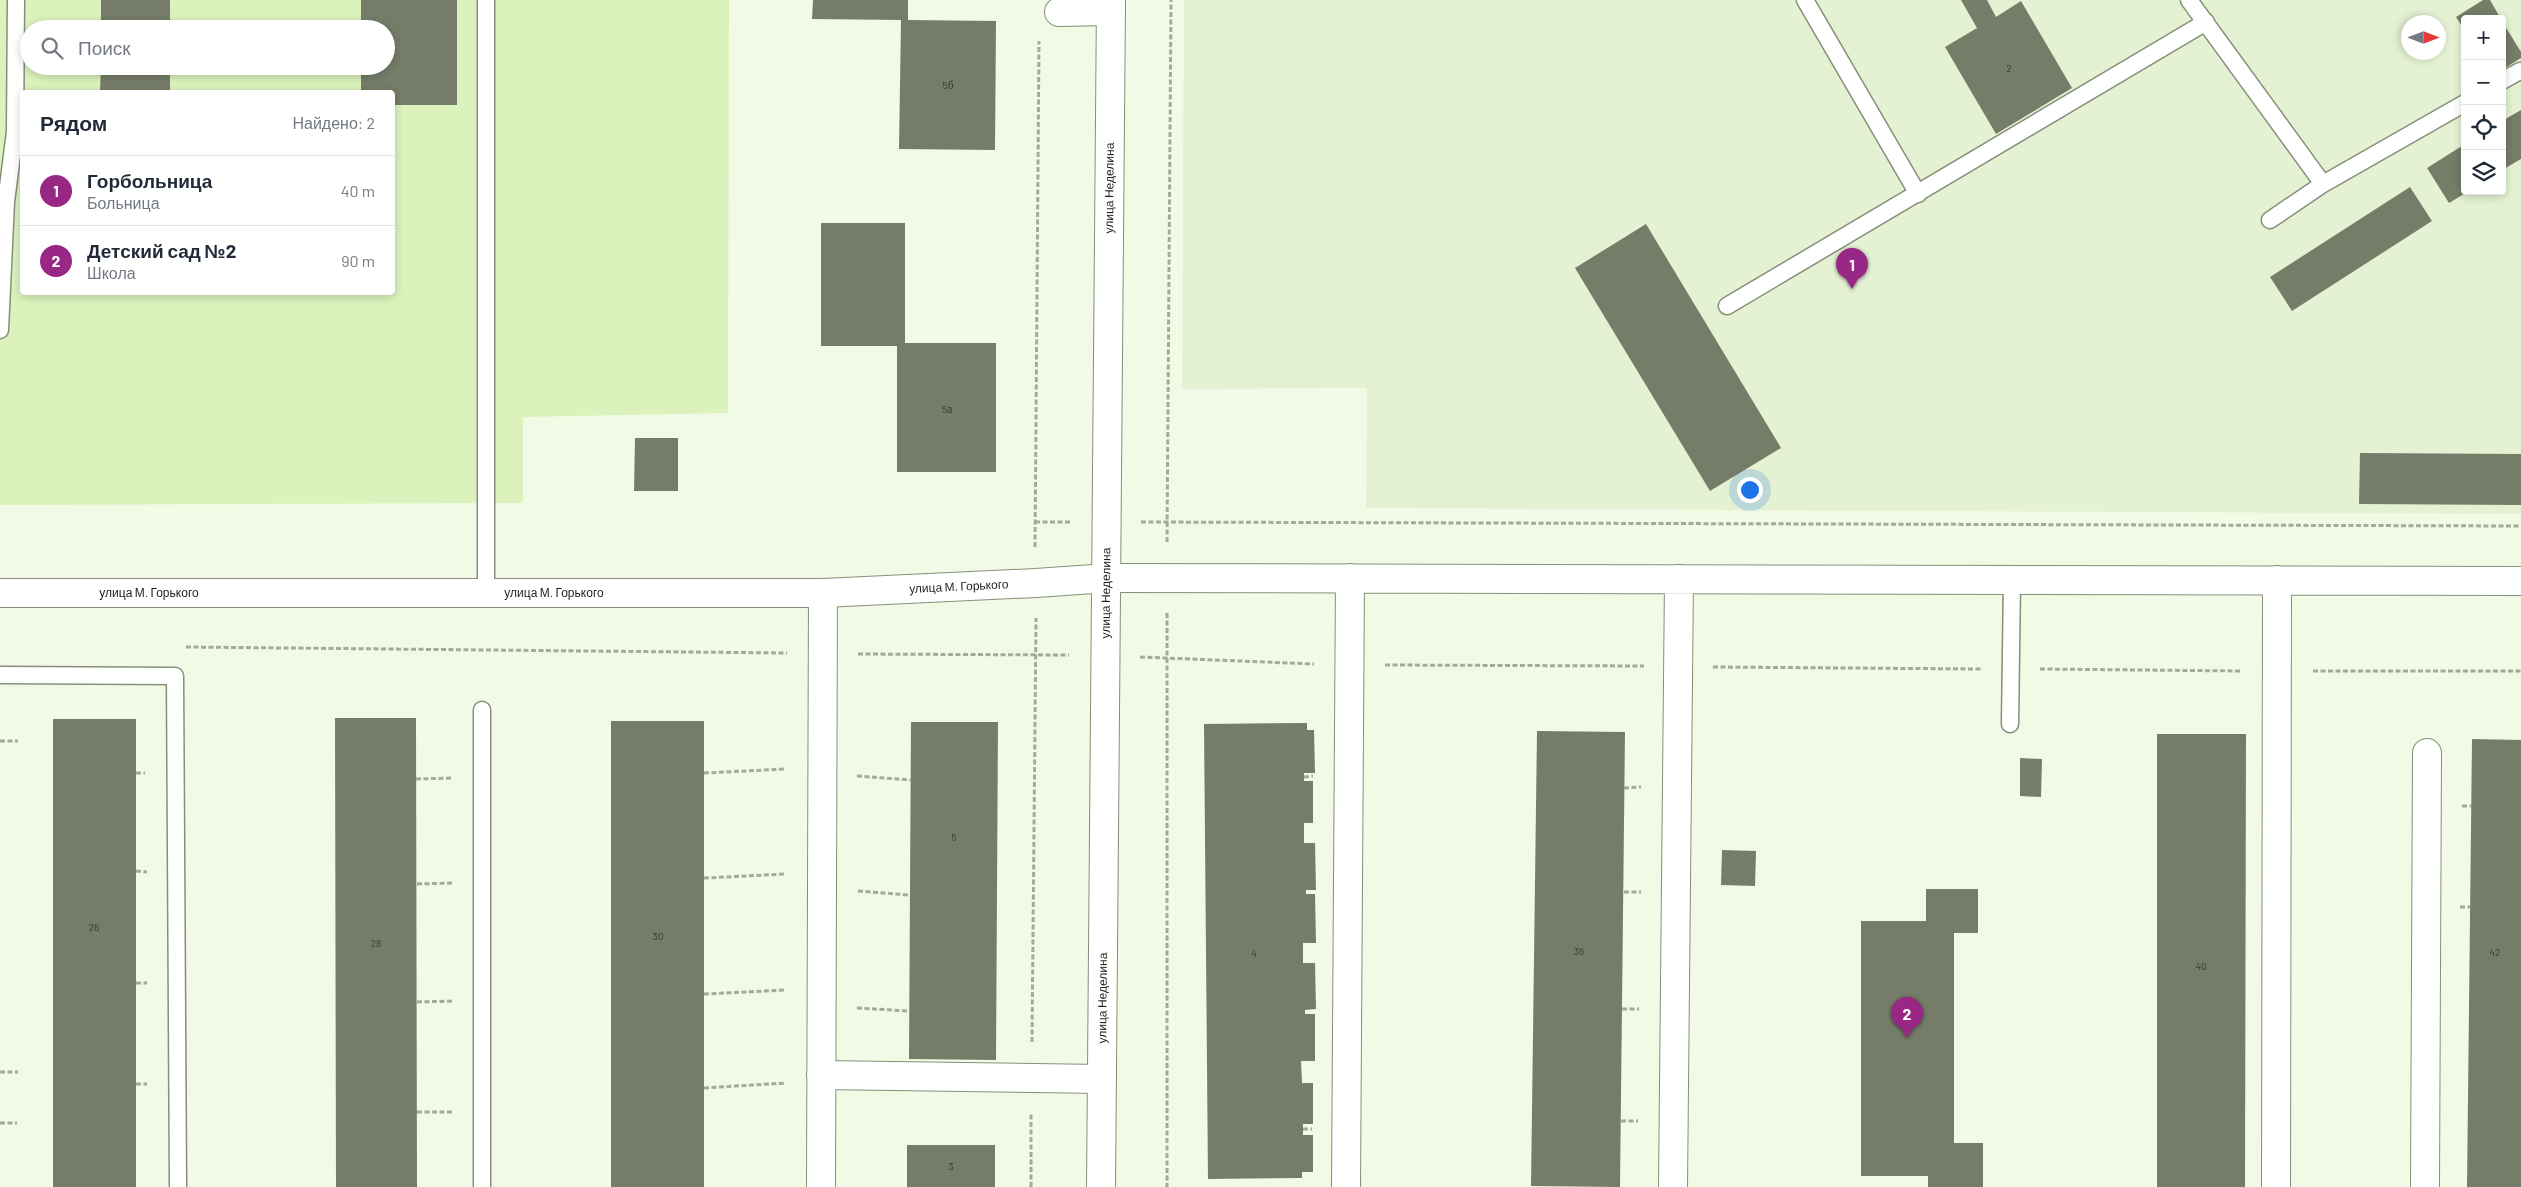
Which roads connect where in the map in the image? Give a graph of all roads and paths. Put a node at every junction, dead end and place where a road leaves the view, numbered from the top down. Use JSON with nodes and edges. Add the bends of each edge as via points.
{"nodes":[{"id":1,"x":16,"y":0,"type":"edge"},
{"id":2,"x":486,"y":0,"type":"edge"},
{"id":3,"x":1805,"y":0,"type":"edge"},
{"id":4,"x":2189,"y":0,"type":"edge"},
{"id":5,"x":1111,"y":6,"type":"edge"},
{"id":6,"x":1059,"y":12,"type":"dead end"},
{"id":7,"x":2206,"y":22,"type":"junction"},
{"id":8,"x":1039,"y":39,"type":"dead end"},
{"id":9,"x":2520,"y":71,"type":"edge"},
{"id":10,"x":2506,"y":79,"type":"edge"},
{"id":11,"x":2461,"y":105,"type":"edge"},
{"id":12,"x":2323,"y":184,"type":"junction"},
{"id":13,"x":1918,"y":194,"type":"junction"},
{"id":14,"x":2270,"y":220,"type":"dead end"},
{"id":15,"x":1727,"y":306,"type":"dead end"},
{"id":16,"x":0,"y":330,"type":"edge"},
{"id":17,"x":1168,"y":522,"type":"dead end"},
{"id":18,"x":2521,"y":526,"type":"edge"},
{"id":19,"x":1108,"y":578,"type":"junction"},
{"id":20,"x":1350,"y":578,"type":"junction"},
{"id":21,"x":1679,"y":579,"type":"junction"},
{"id":22,"x":2012,"y":580,"type":"junction"},
{"id":23,"x":2277,"y":580,"type":"junction"},
{"id":24,"x":2521,"y":581,"type":"edge"},
{"id":25,"x":1036,"y":583,"type":"junction"},
{"id":26,"x":0,"y":593,"type":"edge"},
{"id":27,"x":486,"y":593,"type":"junction"},
{"id":28,"x":823,"y":593,"type":"junction"},
{"id":29,"x":178,"y":647,"type":"dead end"},
{"id":30,"x":823,"y":654,"type":"junction"},
{"id":31,"x":1036,"y":656,"type":"junction"},
{"id":32,"x":1167,"y":659,"type":"dead end"},
{"id":33,"x":1349,"y":665,"type":"junction"},
{"id":34,"x":1677,"y":667,"type":"junction"},
{"id":35,"x":2011,"y":669,"type":"junction"},
{"id":36,"x":2277,"y":671,"type":"junction"},
{"id":37,"x":2521,"y":671,"type":"edge"},
{"id":38,"x":0,"y":674,"type":"edge"},
{"id":39,"x":482,"y":710,"type":"dead end"},
{"id":40,"x":2010,"y":724,"type":"dead end"},
{"id":41,"x":0,"y":741,"type":"edge"},
{"id":42,"x":18,"y":741,"type":"dead end"},
{"id":43,"x":2428,"y":753,"type":"dead end"},
{"id":44,"x":823,"y":771,"type":"junction"},
{"id":45,"x":704,"y":773,"type":"dead end"},
{"id":46,"x":482,"y":777,"type":"junction"},
{"id":47,"x":416,"y":779,"type":"dead end"},
{"id":48,"x":911,"y":780,"type":"dead end"},
{"id":49,"x":704,"y":878,"type":"dead end"},
{"id":50,"x":822,"y":881,"type":"junction"},
{"id":51,"x":910,"y":895,"type":"dead end"},
{"id":52,"x":704,"y":994,"type":"dead end"},
{"id":53,"x":821,"y":997,"type":"junction"},
{"id":54,"x":909,"y":1011,"type":"dead end"},
{"id":55,"x":0,"y":1072,"type":"edge"},
{"id":56,"x":18,"y":1072,"type":"dead end"},
{"id":57,"x":821,"y":1078,"type":"junction"},
{"id":58,"x":1032,"y":1078,"type":"junction"},
{"id":59,"x":1102,"y":1079,"type":"junction"},
{"id":60,"x":704,"y":1088,"type":"dead end"},
{"id":61,"x":17,"y":1122,"type":"dead end"},
{"id":62,"x":0,"y":1123,"type":"edge"},
{"id":63,"x":178,"y":1187,"type":"edge"},
{"id":64,"x":482,"y":1187,"type":"edge"},
{"id":65,"x":821,"y":1187,"type":"edge"},
{"id":66,"x":1031,"y":1187,"type":"edge"},
{"id":67,"x":1101,"y":1187,"type":"edge"},
{"id":68,"x":1346,"y":1187,"type":"edge"},
{"id":69,"x":1674,"y":1187,"type":"edge"},
{"id":70,"x":2276,"y":1187,"type":"edge"},
{"id":71,"x":2425,"y":1187,"type":"edge"}],
"edges":[{"from":1,"to":16,"type":"lane","via":[[15,132],[6,202]]},
{"from":2,"to":27,"type":"lane"},
{"from":3,"to":13,"type":"lane"},
{"from":4,"to":7,"type":"lane"},
{"from":5,"to":6,"type":"street"},
{"from":5,"to":19,"type":"street","name":"улица Неделина"},
{"from":7,"to":12,"type":"lane"},
{"from":7,"to":13,"type":"lane"},
{"from":8,"to":25,"type":"path"},
{"from":9,"to":10,"type":"lane"},
{"from":11,"to":12,"type":"lane"},
{"from":12,"to":14,"type":"lane"},
{"from":13,"to":15,"type":"lane"},
{"from":17,"to":18,"type":"path"},
{"from":19,"to":20,"type":"street","name":"улица М. Горького"},
{"from":19,"to":25,"type":"street","name":"улица М. Горького"},
{"from":19,"to":59,"type":"street","name":"улица Неделина"},
{"from":20,"to":21,"type":"street","name":"улица М. Горького"},
{"from":20,"to":33,"type":"street"},
{"from":21,"to":22,"type":"street","name":"улица М. Горького"},
{"from":21,"to":34,"type":"street"},
{"from":22,"to":23,"type":"street","name":"улица М. Горького"},
{"from":22,"to":35,"type":"lane"},
{"from":23,"to":24,"type":"street","name":"улица М. Горького"},
{"from":23,"to":36,"type":"street"},
{"from":25,"to":28,"type":"street","name":"улица М. Горького"},
{"from":25,"to":31,"type":"path"},
{"from":26,"to":27,"type":"street","name":"улица М. Горького"},
{"from":27,"to":28,"type":"street","name":"улица М. Горького"},
{"from":28,"to":30,"type":"street"},
{"from":29,"to":30,"type":"path"},
{"from":30,"to":31,"type":"path"},
{"from":30,"to":44,"type":"street"},
{"from":31,"to":58,"type":"path"},
{"from":32,"to":33,"type":"path"},
{"from":33,"to":34,"type":"path"},
{"from":33,"to":68,"type":"street"},
{"from":34,"to":35,"type":"path"},
{"from":34,"to":69,"type":"street"},
{"from":35,"to":36,"type":"path"},
{"from":35,"to":40,"type":"lane"},
{"from":36,"to":37,"type":"path"},
{"from":36,"to":70,"type":"street"},
{"from":38,"to":63,"type":"lane","via":[[175,676]]},
{"from":39,"to":46,"type":"lane"},
{"from":41,"to":42,"type":"path"},
{"from":43,"to":71,"type":"street"},
{"from":44,"to":45,"type":"path"},
{"from":44,"to":48,"type":"path"},
{"from":44,"to":50,"type":"street"},
{"from":46,"to":47,"type":"path"},
{"from":46,"to":64,"type":"lane"},
{"from":49,"to":50,"type":"path"},
{"from":50,"to":51,"type":"path"},
{"from":50,"to":53,"type":"street"},
{"from":52,"to":53,"type":"path"},
{"from":53,"to":54,"type":"path"},
{"from":53,"to":57,"type":"street"},
{"from":55,"to":56,"type":"path"},
{"from":57,"to":58,"type":"street"},
{"from":57,"to":60,"type":"path"},
{"from":57,"to":65,"type":"street"},
{"from":58,"to":59,"type":"street"},
{"from":58,"to":66,"type":"path"},
{"from":59,"to":67,"type":"street","name":"улица Неделина"},
{"from":61,"to":62,"type":"path"}]}
